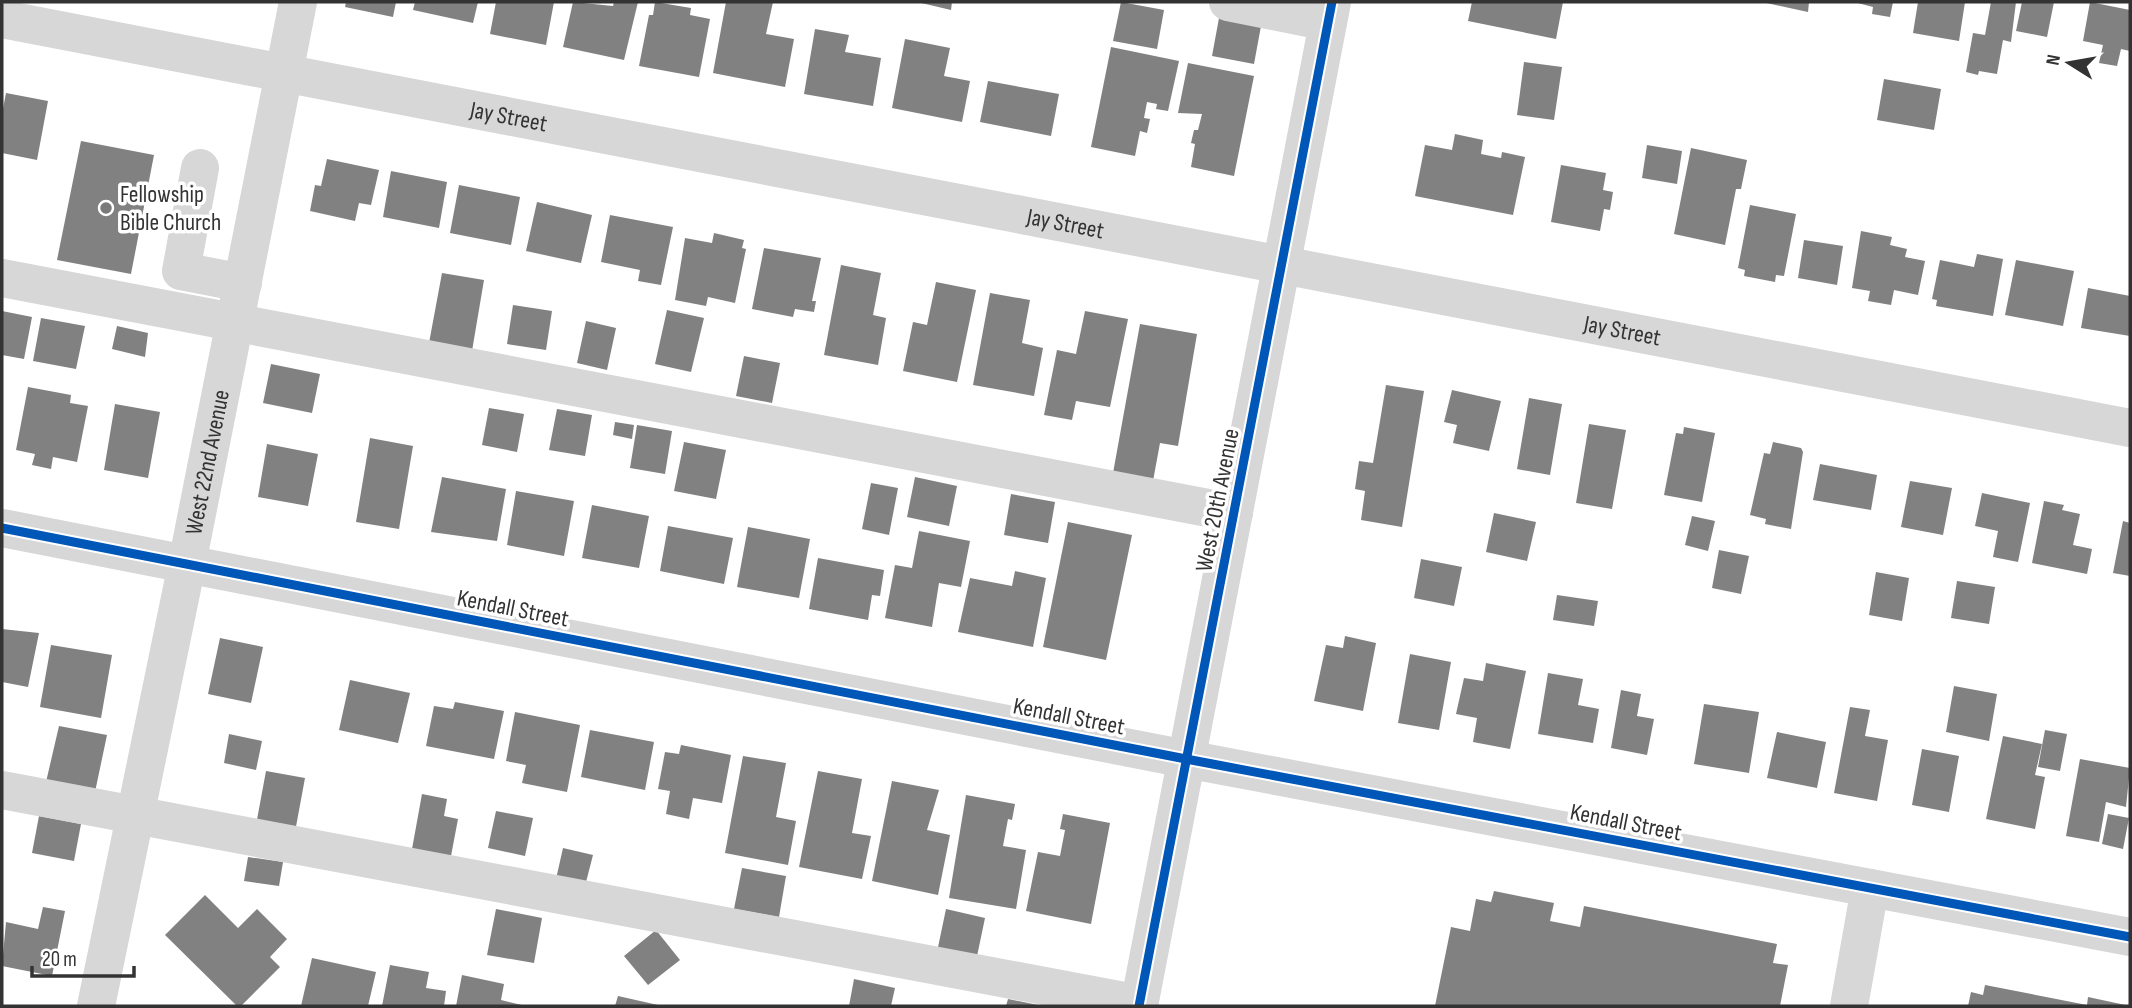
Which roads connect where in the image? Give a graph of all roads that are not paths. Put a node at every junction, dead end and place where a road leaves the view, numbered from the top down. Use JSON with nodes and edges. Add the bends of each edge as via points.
{"nodes":[{"id":1,"x":298,"y":2,"type":"edge"},
{"id":2,"x":1228,"y":2,"type":"edge"},
{"id":3,"x":1330,"y":12,"type":"edge"},
{"id":4,"x":2,"y":19,"type":"edge"},
{"id":5,"x":284,"y":75,"type":"junction"},
{"id":6,"x":200,"y":168,"type":"dead end"},
{"id":7,"x":1282,"y":264,"type":"junction"},
{"id":8,"x":2,"y":278,"type":"edge"},
{"id":9,"x":243,"y":283,"type":"junction"},
{"id":10,"x":235,"y":322,"type":"junction"},
{"id":11,"x":2130,"y":428,"type":"edge"},
{"id":12,"x":1234,"y":513,"type":"junction"},
{"id":13,"x":2,"y":528,"type":"edge"},
{"id":14,"x":187,"y":564,"type":"junction"},
{"id":15,"x":1186,"y":759,"type":"junction"},
{"id":16,"x":2,"y":790,"type":"edge"},
{"id":17,"x":135,"y":816,"type":"junction"},
{"id":18,"x":1870,"y":888,"type":"junction"},
{"id":19,"x":2130,"y":937,"type":"edge"},
{"id":20,"x":1140,"y":1005,"type":"edge"},
{"id":21,"x":96,"y":1006,"type":"edge"},
{"id":22,"x":1849,"y":1006,"type":"edge"}],
"edges":[{"from":1,"to":5,"type":"street","name":"West 22nd Avenue"},
{"from":2,"to":3,"type":"street"},
{"from":3,"to":7,"type":"street","name":"West 20th Avenue"},
{"from":4,"to":5,"type":"street","name":"Jay Street"},
{"from":5,"to":7,"type":"street","name":"Jay Street"},
{"from":5,"to":9,"type":"street","name":"West 22nd Avenue"},
{"from":6,"to":9,"type":"street","via":[[181,271]]},
{"from":7,"to":11,"type":"street","name":"Jay Street"},
{"from":7,"to":12,"type":"street","name":"West 20th Avenue"},
{"from":8,"to":10,"type":"street"},
{"from":9,"to":10,"type":"street","name":"West 22nd Avenue"},
{"from":10,"to":12,"type":"street"},
{"from":10,"to":14,"type":"street","name":"West 22nd Avenue"},
{"from":12,"to":15,"type":"street","name":"West 20th Avenue"},
{"from":13,"to":14,"type":"street","name":"Kendall Street"},
{"from":14,"to":15,"type":"street","name":"Kendall Street"},
{"from":14,"to":17,"type":"street","name":"West 22nd Avenue"},
{"from":15,"to":18,"type":"street","name":"Kendall Street"},
{"from":15,"to":20,"type":"street","name":"West 20th Avenue"},
{"from":16,"to":17,"type":"street"},
{"from":17,"to":20,"type":"street"},
{"from":17,"to":21,"type":"street","name":"West 22nd Avenue"},
{"from":18,"to":19,"type":"street","name":"Kendall Street"},
{"from":18,"to":22,"type":"street"}]}
